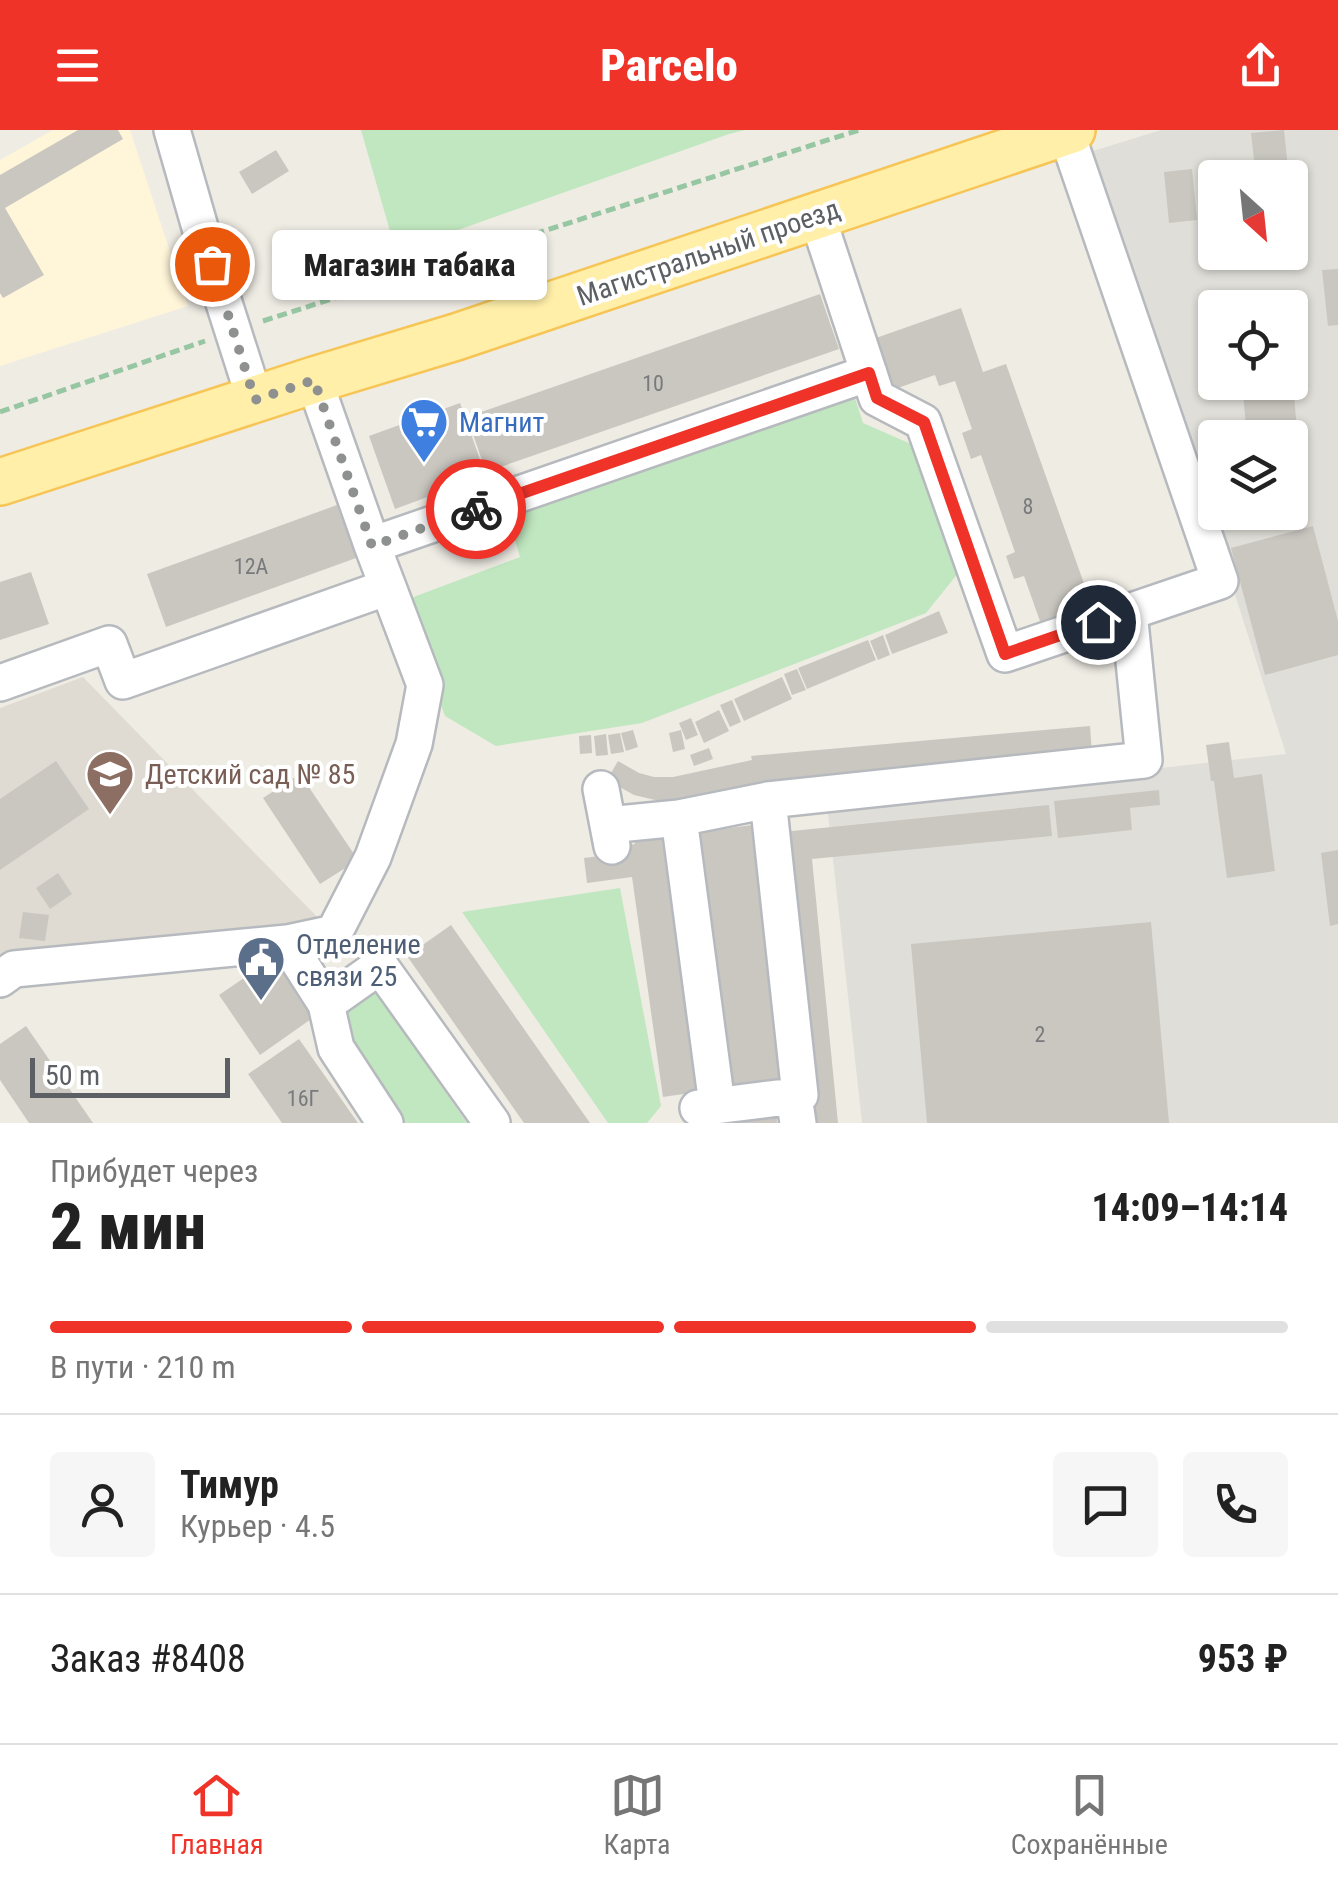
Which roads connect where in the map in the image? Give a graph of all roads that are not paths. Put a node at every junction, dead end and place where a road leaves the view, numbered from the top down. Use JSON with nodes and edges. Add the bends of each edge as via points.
{"nodes":[{"id":1,"x":172,"y":130,"type":"edge"},
{"id":2,"x":1069,"y":131,"type":"edge"},
{"id":3,"x":816,"y":216,"type":"junction"},
{"id":4,"x":869,"y":373,"type":"junction"},
{"id":5,"x":314,"y":380,"type":"junction"},
{"id":6,"x":255,"y":400,"type":"junction"},
{"id":7,"x":0,"y":482,"type":"edge"},
{"id":8,"x":372,"y":546,"type":"junction"},
{"id":9,"x":388,"y":586,"type":"junction"},
{"id":10,"x":1130,"y":612,"type":"junction"},
{"id":11,"x":0,"y":683,"type":"edge"},
{"id":12,"x":602,"y":788,"type":"dead end"},
{"id":13,"x":768,"y":800,"type":"junction"},
{"id":14,"x":679,"y":818,"type":"junction"},
{"id":15,"x":286,"y":942,"type":"junction"},
{"id":16,"x":0,"y":978,"type":"edge"},
{"id":17,"x":326,"y":1004,"type":"junction"},
{"id":18,"x":796,"y":1110,"type":"edge"},
{"id":19,"x":385,"y":1123,"type":"edge"},
{"id":20,"x":492,"y":1123,"type":"edge"}],
"edges":[{"from":1,"to":6,"type":"street"},
{"from":2,"to":3,"type":"main road","name":"Магистральный проезд"},
{"from":2,"to":10,"type":"street","via":[[1220,581]]},
{"from":3,"to":4,"type":"street"},
{"from":3,"to":5,"type":"main road","name":"Магистральный проезд"},
{"from":4,"to":8,"type":"street"},
{"from":4,"to":10,"type":"street","via":[[877,398],[924,422],[1005,654]]},
{"from":5,"to":6,"type":"main road","name":"Магистральный проезд"},
{"from":5,"to":8,"type":"street"},
{"from":6,"to":7,"type":"main road","name":"Магистральный проезд"},
{"from":8,"to":9,"type":"street"},
{"from":9,"to":11,"type":"street","via":[[123,681],[109,644]]},
{"from":9,"to":15,"type":"street","via":[[425,685],[414,744],[373,856],[334,933]]},
{"from":10,"to":13,"type":"street","via":[[1144,760]]},
{"from":12,"to":14,"type":"street","via":[[611,836]]},
{"from":13,"to":14,"type":"street"},
{"from":13,"to":18,"type":"street","via":[[800,1095]]},
{"from":14,"to":18,"type":"street","via":[[706,1107]]},
{"from":15,"to":16,"type":"street","via":[[14,969]]},
{"from":15,"to":17,"type":"street"},
{"from":17,"to":19,"type":"street","via":[[336,1048]]},
{"from":17,"to":20,"type":"street","via":[[380,966]]}]}
